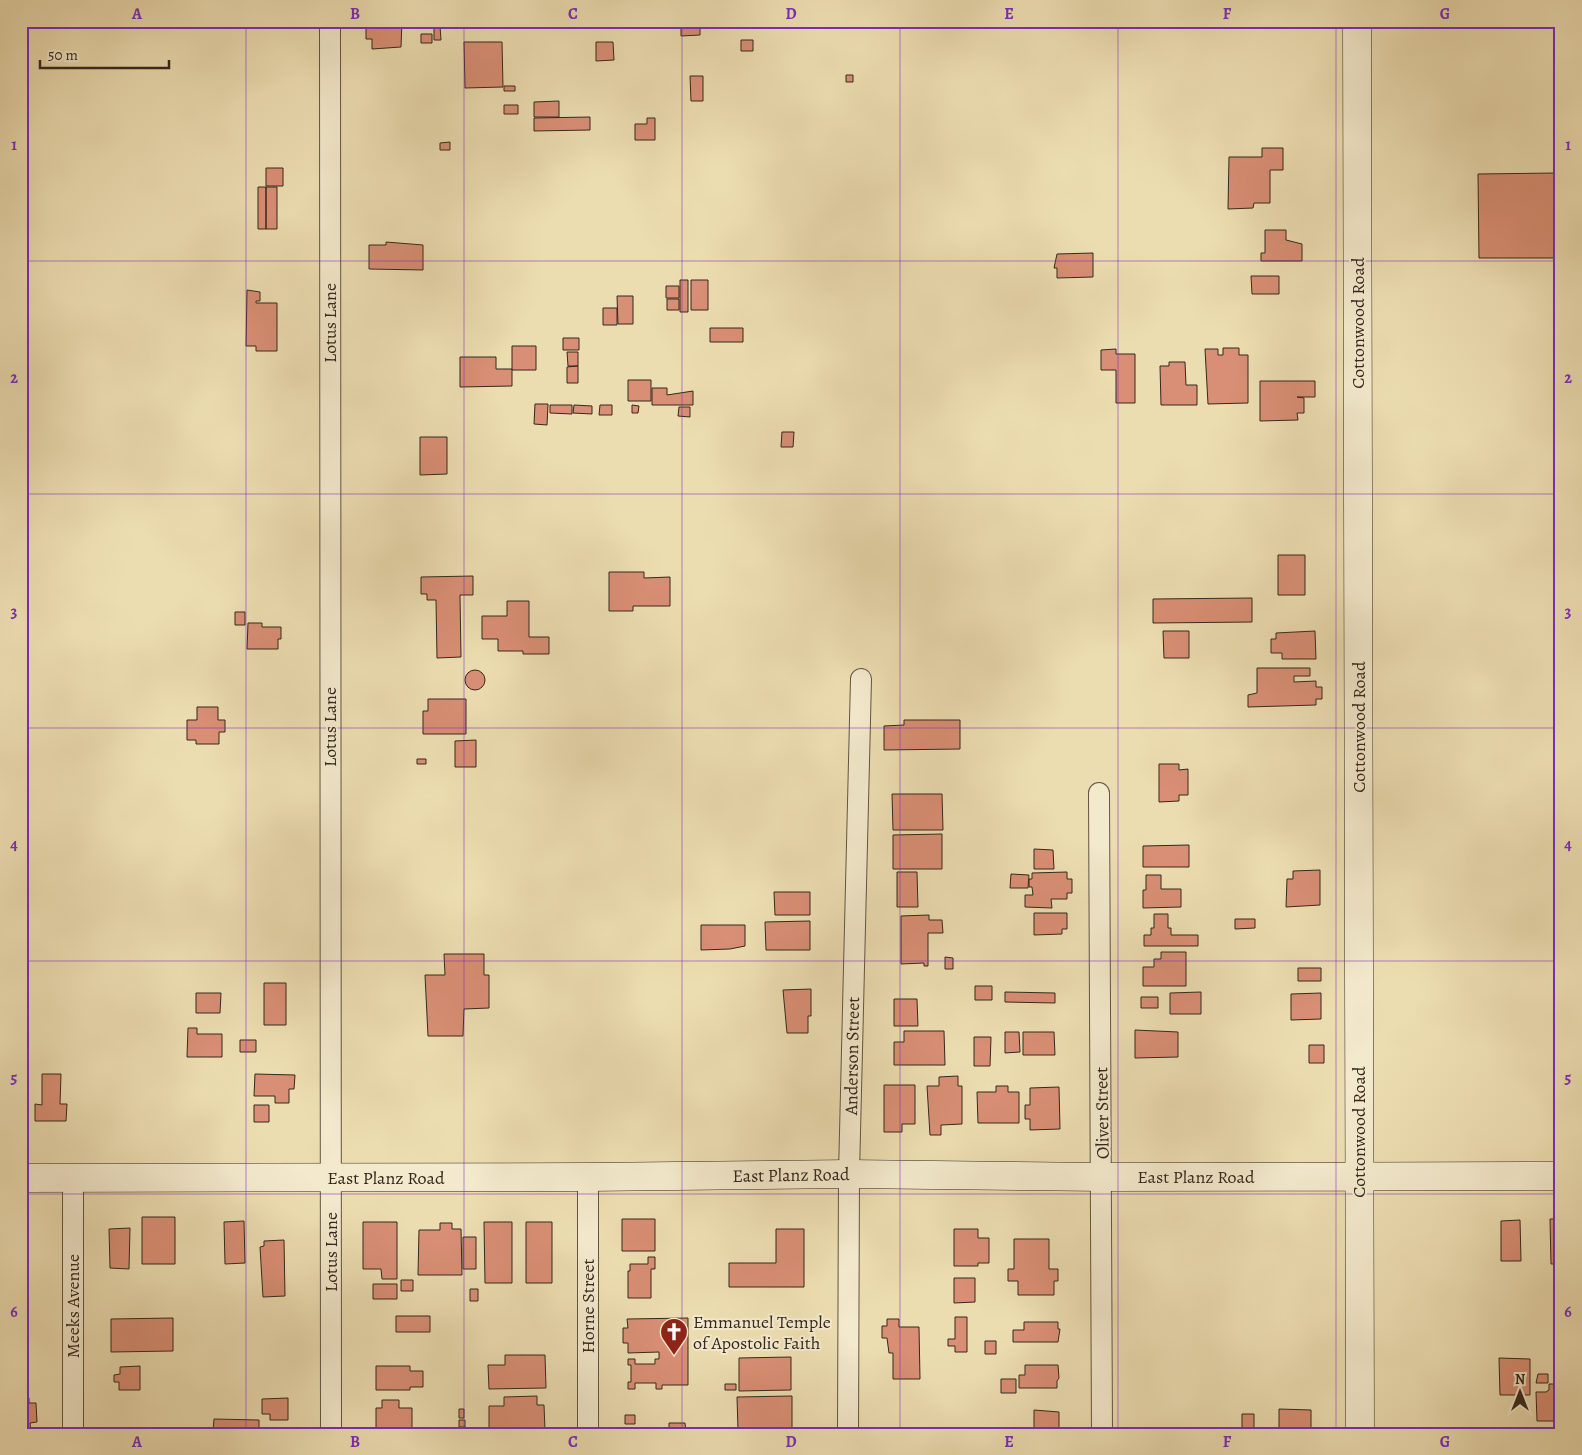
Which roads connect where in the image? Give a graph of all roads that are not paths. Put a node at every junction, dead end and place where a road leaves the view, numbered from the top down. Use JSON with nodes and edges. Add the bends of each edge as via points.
{"nodes":[{"id":1,"x":330,"y":21,"type":"edge"},
{"id":2,"x":1357,"y":21,"type":"edge"},
{"id":3,"x":861,"y":679,"type":"dead end"},
{"id":4,"x":1098,"y":793,"type":"dead end"},
{"id":5,"x":849,"y":1174,"type":"junction"},
{"id":6,"x":1561,"y":1176,"type":"edge"},
{"id":7,"x":1102,"y":1177,"type":"junction"},
{"id":8,"x":1359,"y":1177,"type":"junction"},
{"id":9,"x":21,"y":1178,"type":"edge"},
{"id":10,"x":73,"y":1178,"type":"junction"},
{"id":11,"x":331,"y":1178,"type":"junction"},
{"id":12,"x":588,"y":1178,"type":"junction"},
{"id":13,"x":73,"y":1434,"type":"edge"},
{"id":14,"x":331,"y":1434,"type":"edge"},
{"id":15,"x":588,"y":1434,"type":"edge"},
{"id":16,"x":848,"y":1434,"type":"edge"},
{"id":17,"x":1102,"y":1434,"type":"edge"},
{"id":18,"x":1360,"y":1434,"type":"edge"}],
"edges":[{"from":1,"to":11,"type":"street","name":"Lotus Lane"},
{"from":2,"to":8,"type":"street","name":"Cottonwood Road"},
{"from":3,"to":5,"type":"street","name":"Anderson Street"},
{"from":4,"to":7,"type":"street","name":"Oliver Street"},
{"from":5,"to":7,"type":"street","name":"East Planz Road"},
{"from":5,"to":12,"type":"street","name":"East Planz Road"},
{"from":5,"to":16,"type":"street","name":"Anderson Street"},
{"from":6,"to":8,"type":"street","name":"East Planz Road"},
{"from":7,"to":8,"type":"street","name":"East Planz Road"},
{"from":7,"to":17,"type":"street","name":"Oliver Street"},
{"from":8,"to":18,"type":"street","name":"Cottonwood Road"},
{"from":9,"to":10,"type":"street","name":"East Planz Road"},
{"from":10,"to":11,"type":"street","name":"East Planz Road"},
{"from":10,"to":13,"type":"street","name":"Meeks Avenue"},
{"from":11,"to":12,"type":"street","name":"East Planz Road"},
{"from":11,"to":14,"type":"street","name":"Lotus Lane"},
{"from":12,"to":15,"type":"street","name":"Horne Street"}]}
